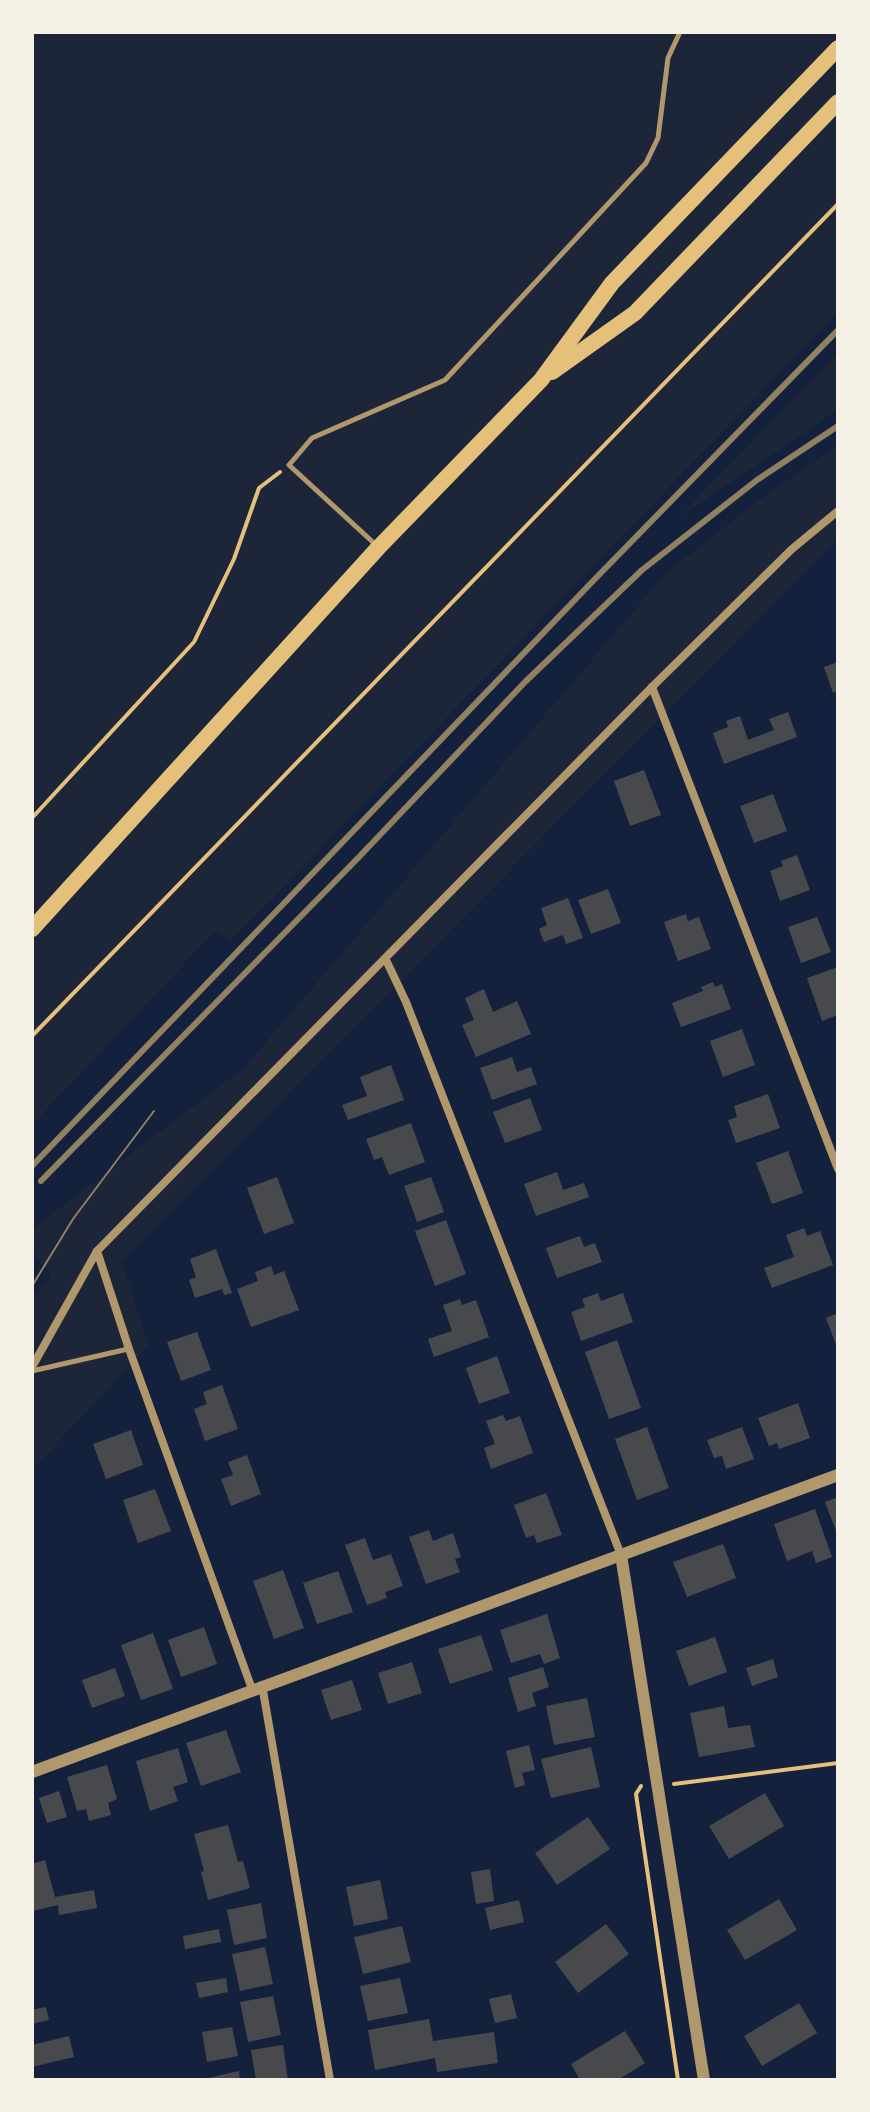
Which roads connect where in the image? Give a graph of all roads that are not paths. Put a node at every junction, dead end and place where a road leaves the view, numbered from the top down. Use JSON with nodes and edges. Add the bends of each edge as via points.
{"nodes":[{"id":1,"x":680,"y":32,"type":"edge"},
{"id":2,"x":838,"y":48,"type":"edge"},
{"id":3,"x":838,"y":102,"type":"edge"},
{"id":4,"x":541,"y":380,"type":"junction"},
{"id":5,"x":838,"y":511,"type":"edge"},
{"id":6,"x":378,"y":548,"type":"junction"},
{"id":7,"x":652,"y":687,"type":"junction"},
{"id":8,"x":32,"y":929,"type":"edge"},
{"id":9,"x":386,"y":960,"type":"junction"},
{"id":10,"x":838,"y":1169,"type":"edge"},
{"id":11,"x":97,"y":1251,"type":"junction"},
{"id":12,"x":129,"y":1349,"type":"junction"},
{"id":13,"x":32,"y":1369,"type":"edge"},
{"id":14,"x":838,"y":1475,"type":"edge"},
{"id":15,"x":621,"y":1555,"type":"junction"},
{"id":16,"x":257,"y":1687,"type":"junction"},
{"id":17,"x":32,"y":1772,"type":"edge"},
{"id":18,"x":330,"y":2080,"type":"edge"},
{"id":19,"x":704,"y":2080,"type":"edge"}],
"edges":[{"from":1,"to":6,"type":"lane","via":[[668,58],[658,138],[646,163],[445,380],[312,438],[289,465]]},
{"from":2,"to":4,"type":"main road","via":[[612,283]]},
{"from":3,"to":4,"type":"main road","via":[[635,313]]},
{"from":4,"to":6,"type":"main road"},
{"from":5,"to":7,"type":"street","via":[[792,549]]},
{"from":6,"to":8,"type":"main road"},
{"from":7,"to":9,"type":"street"},
{"from":7,"to":10,"type":"street"},
{"from":9,"to":11,"type":"street"},
{"from":9,"to":15,"type":"street"},
{"from":11,"to":12,"type":"street"},
{"from":11,"to":13,"type":"street"},
{"from":12,"to":13,"type":"lane"},
{"from":12,"to":16,"type":"street"},
{"from":14,"to":15,"type":"street"},
{"from":15,"to":16,"type":"street"},
{"from":15,"to":19,"type":"street"},
{"from":16,"to":17,"type":"street"},
{"from":16,"to":18,"type":"street"}]}
